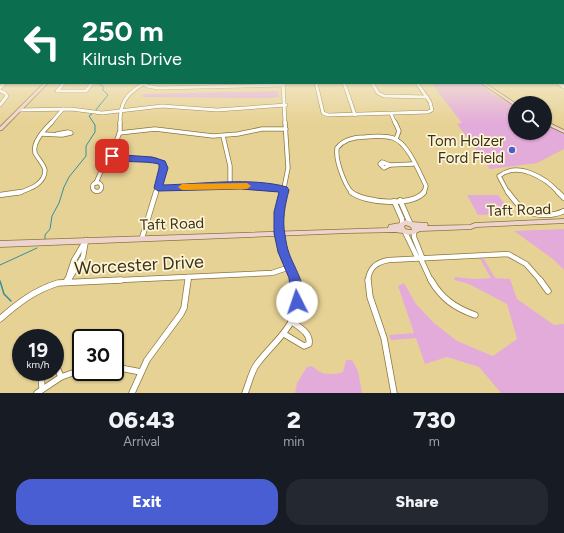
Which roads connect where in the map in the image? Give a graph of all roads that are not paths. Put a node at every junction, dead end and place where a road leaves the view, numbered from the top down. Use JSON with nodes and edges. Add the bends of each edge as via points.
{"nodes":[{"id":1,"x":43,"y":86,"type":"edge"},
{"id":2,"x":61,"y":86,"type":"edge"},
{"id":3,"x":89,"y":86,"type":"edge"},
{"id":4,"x":138,"y":86,"type":"edge"},
{"id":5,"x":153,"y":86,"type":"edge"},
{"id":6,"x":192,"y":86,"type":"edge"},
{"id":7,"x":284,"y":86,"type":"edge"},
{"id":8,"x":317,"y":86,"type":"edge"},
{"id":9,"x":345,"y":86,"type":"edge"},
{"id":10,"x":374,"y":86,"type":"edge"},
{"id":11,"x":419,"y":86,"type":"edge"},
{"id":12,"x":488,"y":86,"type":"edge"},
{"id":13,"x":0,"y":92,"type":"edge"},
{"id":14,"x":427,"y":97,"type":"junction"},
{"id":15,"x":508,"y":100,"type":"edge"},
{"id":16,"x":0,"y":105,"type":"edge"},
{"id":17,"x":286,"y":105,"type":"junction"},
{"id":18,"x":64,"y":109,"type":"junction"},
{"id":19,"x":19,"y":110,"type":"junction"},
{"id":20,"x":119,"y":111,"type":"junction"},
{"id":21,"x":391,"y":114,"type":"junction"},
{"id":22,"x":355,"y":115,"type":"junction"},
{"id":23,"x":552,"y":126,"type":"edge"},
{"id":24,"x":286,"y":128,"type":"junction"},
{"id":25,"x":0,"y":129,"type":"edge"},
{"id":26,"x":564,"y":132,"type":"edge"},
{"id":27,"x":119,"y":133,"type":"junction"},
{"id":28,"x":42,"y":134,"type":"junction"},
{"id":29,"x":57,"y":134,"type":"dead end"},
{"id":30,"x":223,"y":136,"type":"junction"},
{"id":31,"x":396,"y":139,"type":"junction"},
{"id":32,"x":114,"y":157,"type":"junction"},
{"id":33,"x":413,"y":164,"type":"junction"},
{"id":34,"x":390,"y":165,"type":"dead end"},
{"id":35,"x":96,"y":183,"type":"dead end"},
{"id":36,"x":230,"y":186,"type":"junction"},
{"id":37,"x":158,"y":188,"type":"junction"},
{"id":38,"x":284,"y":190,"type":"junction"},
{"id":39,"x":0,"y":195,"type":"edge"},
{"id":40,"x":564,"y":198,"type":"edge"},
{"id":41,"x":400,"y":200,"type":"junction"},
{"id":42,"x":394,"y":201,"type":"junction"},
{"id":43,"x":564,"y":211,"type":"edge"},
{"id":44,"x":564,"y":221,"type":"edge"},
{"id":45,"x":411,"y":224,"type":"junction"},
{"id":46,"x":475,"y":225,"type":"junction"},
{"id":47,"x":403,"y":228,"type":"junction"},
{"id":48,"x":414,"y":232,"type":"junction"},
{"id":49,"x":279,"y":233,"type":"junction"},
{"id":50,"x":142,"y":238,"type":"junction"},
{"id":51,"x":86,"y":240,"type":"junction"},
{"id":52,"x":0,"y":244,"type":"edge"},
{"id":53,"x":420,"y":257,"type":"junction"},
{"id":54,"x":290,"y":266,"type":"junction"},
{"id":55,"x":189,"y":277,"type":"junction"},
{"id":56,"x":67,"y":282,"type":"junction"},
{"id":57,"x":548,"y":291,"type":"dead end"},
{"id":58,"x":475,"y":315,"type":"dead end"},
{"id":59,"x":0,"y":320,"type":"edge"},
{"id":60,"x":291,"y":321,"type":"junction"},
{"id":61,"x":284,"y":334,"type":"junction"},
{"id":62,"x":124,"y":369,"type":"edge"},
{"id":63,"x":141,"y":372,"type":"junction"},
{"id":64,"x":41,"y":381,"type":"edge"},
{"id":65,"x":55,"y":381,"type":"edge"},
{"id":66,"x":40,"y":391,"type":"edge"},
{"id":67,"x":132,"y":393,"type":"edge"},
{"id":68,"x":245,"y":393,"type":"edge"},
{"id":69,"x":394,"y":393,"type":"edge"}],
"edges":[{"from":1,"to":19,"type":"street"},
{"from":2,"to":3,"type":"street","via":[[57,91],[86,91]]},
{"from":4,"to":20,"type":"street","via":[[131,91]]},
{"from":5,"to":6,"type":"street"},
{"from":7,"to":17,"type":"street"},
{"from":8,"to":22,"type":"street","via":[[323,113]]},
{"from":9,"to":22,"type":"street"},
{"from":10,"to":14,"type":"street","via":[[378,93],[384,96]]},
{"from":11,"to":14,"type":"street"},
{"from":12,"to":15,"type":"street"},
{"from":13,"to":16,"type":"street","via":[[7,96]]},
{"from":14,"to":21,"type":"street","via":[[431,111]]},
{"from":17,"to":20,"type":"street","via":[[216,110],[162,106]]},
{"from":17,"to":24,"type":"street"},
{"from":18,"to":19,"type":"street"},
{"from":18,"to":20,"type":"street","via":[[102,113]]},
{"from":18,"to":28,"type":"street"},
{"from":19,"to":25,"type":"street"},
{"from":20,"to":27,"type":"street"},
{"from":21,"to":22,"type":"street"},
{"from":21,"to":31,"type":"street","via":[[398,131]]},
{"from":23,"to":26,"type":"street"},
{"from":24,"to":30,"type":"street","via":[[262,129]]},
{"from":24,"to":38,"type":"street","via":[[288,168]]},
{"from":27,"to":30,"type":"street","via":[[155,129],[203,136]]},
{"from":27,"to":32,"type":"street","via":[[112,151]]},
{"from":28,"to":29,"type":"street"},
{"from":28,"to":39,"type":"street","via":[[35,153],[45,170],[43,179],[21,192]]},
{"from":30,"to":36,"type":"street","via":[[231,166]]},
{"from":31,"to":33,"type":"street","via":[[405,146]]},
{"from":31,"to":42,"type":"street","via":[[382,136],[351,138],[340,144],[336,153],[346,185],[353,194],[370,201]]},
{"from":32,"to":35,"type":"street","via":[[99,174]]},
{"from":32,"to":37,"type":"street","via":[[163,162],[164,168]]},
{"from":33,"to":34,"type":"street"},
{"from":33,"to":41,"type":"street","via":[[426,189],[419,197]]},
{"from":36,"to":37,"type":"street"},
{"from":36,"to":38,"type":"street","via":[[260,186]]},
{"from":37,"to":50,"type":"street"},
{"from":38,"to":49,"type":"street","via":[[279,212]]},
{"from":40,"to":43,"type":"street","via":[[547,179],[531,172],[509,171],[499,176],[518,205],[528,213],[555,215]]},
{"from":41,"to":42,"type":"street"},
{"from":41,"to":45,"type":"street"},
{"from":42,"to":47,"type":"street"},
{"from":44,"to":46,"type":"street","name":"Taft Road"},
{"from":45,"to":46,"type":"street","name":"Taft Road"},
{"from":45,"to":47,"type":"street","name":"Taft Road"},
{"from":45,"to":48,"type":"street","via":[[415,227]]},
{"from":46,"to":48,"type":"street","name":"Taft Road","via":[[420,229]]},
{"from":47,"to":48,"type":"street","name":"Taft Road","via":[[410,234]]},
{"from":47,"to":49,"type":"street","name":"Taft Road"},
{"from":47,"to":53,"type":"street"},
{"from":48,"to":53,"type":"street"},
{"from":49,"to":50,"type":"street","name":"Taft Road"},
{"from":49,"to":54,"type":"street","via":[[283,252]]},
{"from":50,"to":51,"type":"street","name":"Taft Road"},
{"from":51,"to":52,"type":"street","name":"Taft Road"},
{"from":51,"to":56,"type":"street","via":[[87,245],[76,271]]},
{"from":53,"to":57,"type":"street","via":[[508,254],[527,263]]},
{"from":53,"to":58,"type":"street","via":[[431,282],[443,298],[454,307]]},
{"from":53,"to":69,"type":"street","via":[[380,261],[373,266],[368,277],[369,290],[389,359]]},
{"from":54,"to":55,"type":"street","name":"Worcester Drive","via":[[272,273]]},
{"from":54,"to":60,"type":"street","via":[[297,290]]},
{"from":55,"to":56,"type":"street","name":"Worcester Drive"},
{"from":55,"to":63,"type":"street","via":[[181,314],[146,360]]},
{"from":56,"to":59,"type":"street","name":"Worcester Drive","via":[[34,292]]},
{"from":60,"to":61,"type":"street"},
{"from":60,"to":61,"type":"street","via":[[307,333],[309,344],[304,346]]},
{"from":61,"to":68,"type":"street","via":[[256,365]]},
{"from":62,"to":63,"type":"street"},
{"from":63,"to":67,"type":"street"},
{"from":64,"to":66,"type":"street"},
{"from":65,"to":66,"type":"street"}]}
